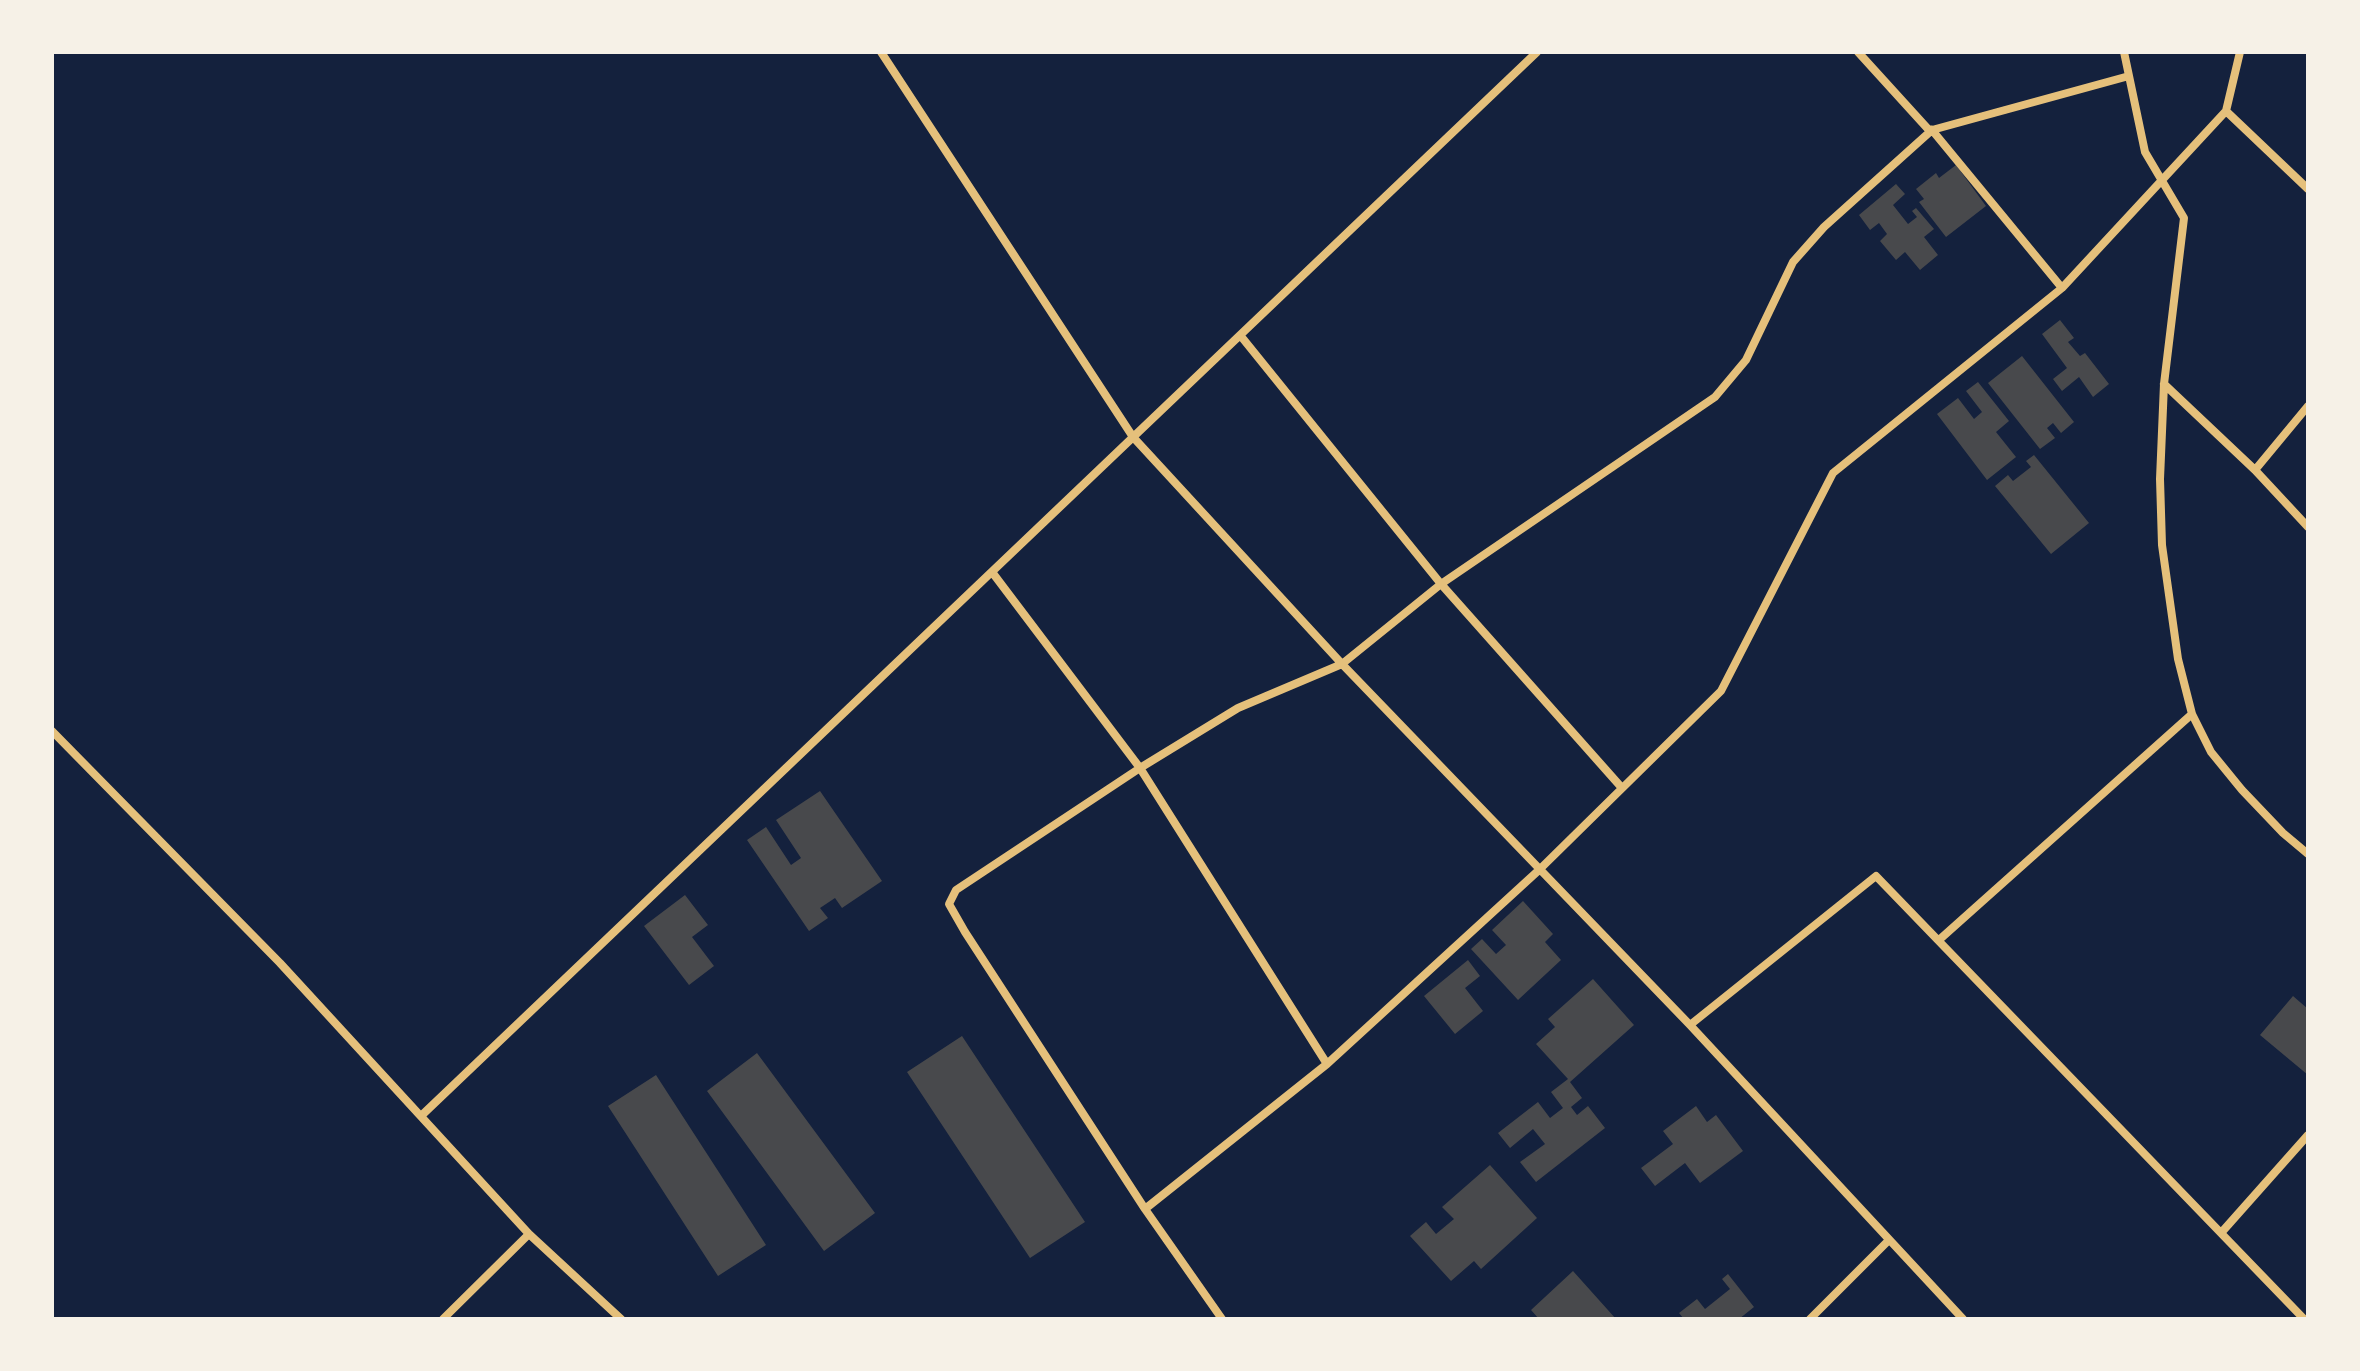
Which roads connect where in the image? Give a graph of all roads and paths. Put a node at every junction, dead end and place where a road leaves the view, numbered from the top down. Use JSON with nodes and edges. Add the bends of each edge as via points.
{"nodes":[{"id":1,"x":881,"y":52,"type":"edge"},
{"id":2,"x":1537,"y":52,"type":"edge"},
{"id":3,"x":1858,"y":52,"type":"edge"},
{"id":4,"x":2124,"y":52,"type":"edge"},
{"id":5,"x":2240,"y":52,"type":"edge"},
{"id":6,"x":2129,"y":76,"type":"junction"},
{"id":7,"x":2226,"y":111,"type":"junction"},
{"id":8,"x":1932,"y":130,"type":"junction"},
{"id":9,"x":2162,"y":181,"type":"junction"},
{"id":10,"x":2308,"y":189,"type":"edge"},
{"id":11,"x":2062,"y":288,"type":"junction"},
{"id":12,"x":1240,"y":335,"type":"junction"},
{"id":13,"x":2164,"y":384,"type":"junction"},
{"id":14,"x":2308,"y":406,"type":"edge"},
{"id":15,"x":1133,"y":437,"type":"junction"},
{"id":16,"x":2255,"y":470,"type":"junction"},
{"id":17,"x":2308,"y":527,"type":"edge"},
{"id":18,"x":992,"y":572,"type":"junction"},
{"id":19,"x":1441,"y":584,"type":"junction"},
{"id":20,"x":1342,"y":664,"type":"junction"},
{"id":21,"x":2192,"y":714,"type":"junction"},
{"id":22,"x":52,"y":731,"type":"edge"},
{"id":23,"x":1140,"y":768,"type":"junction"},
{"id":24,"x":1622,"y":788,"type":"junction"},
{"id":25,"x":2308,"y":854,"type":"edge"},
{"id":26,"x":1539,"y":870,"type":"junction"},
{"id":27,"x":1939,"y":940,"type":"junction"},
{"id":28,"x":1690,"y":1025,"type":"junction"},
{"id":29,"x":1327,"y":1064,"type":"junction"},
{"id":30,"x":421,"y":1116,"type":"junction"},
{"id":31,"x":2308,"y":1135,"type":"edge"},
{"id":32,"x":1145,"y":1209,"type":"junction"},
{"id":33,"x":2221,"y":1233,"type":"junction"},
{"id":34,"x":529,"y":1234,"type":"junction"},
{"id":35,"x":1889,"y":1240,"type":"junction"},
{"id":36,"x":443,"y":1319,"type":"edge"},
{"id":37,"x":621,"y":1319,"type":"edge"},
{"id":38,"x":1222,"y":1319,"type":"edge"},
{"id":39,"x":1810,"y":1319,"type":"edge"},
{"id":40,"x":1963,"y":1319,"type":"edge"},
{"id":41,"x":2304,"y":1319,"type":"edge"}],
"edges":[{"from":1,"to":15,"type":"street"},
{"from":2,"to":12,"type":"street"},
{"from":3,"to":8,"type":"street"},
{"from":4,"to":6,"type":"street"},
{"from":5,"to":7,"type":"street"},
{"from":6,"to":8,"type":"street"},
{"from":6,"to":9,"type":"street","via":[[2145,152]]},
{"from":7,"to":9,"type":"street"},
{"from":7,"to":10,"type":"street"},
{"from":8,"to":11,"type":"street"},
{"from":8,"to":19,"type":"street","via":[[1824,227],[1793,262],[1746,360],[1715,397]]},
{"from":9,"to":11,"type":"street"},
{"from":9,"to":13,"type":"street","via":[[2184,218]]},
{"from":11,"to":24,"type":"street","via":[[1833,473],[1721,691]]},
{"from":12,"to":15,"type":"street"},
{"from":12,"to":19,"type":"street"},
{"from":13,"to":16,"type":"street"},
{"from":13,"to":21,"type":"street","via":[[2162,545],[2178,659]]},
{"from":14,"to":16,"type":"street"},
{"from":15,"to":18,"type":"street"},
{"from":15,"to":20,"type":"street"},
{"from":16,"to":17,"type":"street"},
{"from":18,"to":23,"type":"street"},
{"from":18,"to":30,"type":"street"},
{"from":19,"to":20,"type":"street"},
{"from":19,"to":24,"type":"street"},
{"from":20,"to":23,"type":"street","via":[[1238,708]]},
{"from":20,"to":26,"type":"street"},
{"from":21,"to":25,"type":"street","via":[[2211,752],[2242,790]]},
{"from":21,"to":27,"type":"street"},
{"from":22,"to":30,"type":"street","via":[[280,963]]},
{"from":23,"to":29,"type":"street"},
{"from":23,"to":32,"type":"street","via":[[956,890],[949,904]]},
{"from":24,"to":26,"type":"street"},
{"from":26,"to":28,"type":"street"},
{"from":26,"to":29,"type":"street"},
{"from":27,"to":28,"type":"street","via":[[1876,876]]},
{"from":27,"to":33,"type":"street"},
{"from":28,"to":35,"type":"street"},
{"from":29,"to":32,"type":"street"},
{"from":30,"to":34,"type":"street"},
{"from":31,"to":33,"type":"street"},
{"from":32,"to":38,"type":"street"},
{"from":33,"to":41,"type":"street"},
{"from":34,"to":36,"type":"street"},
{"from":34,"to":37,"type":"street"},
{"from":35,"to":39,"type":"street"},
{"from":35,"to":40,"type":"street"}]}
